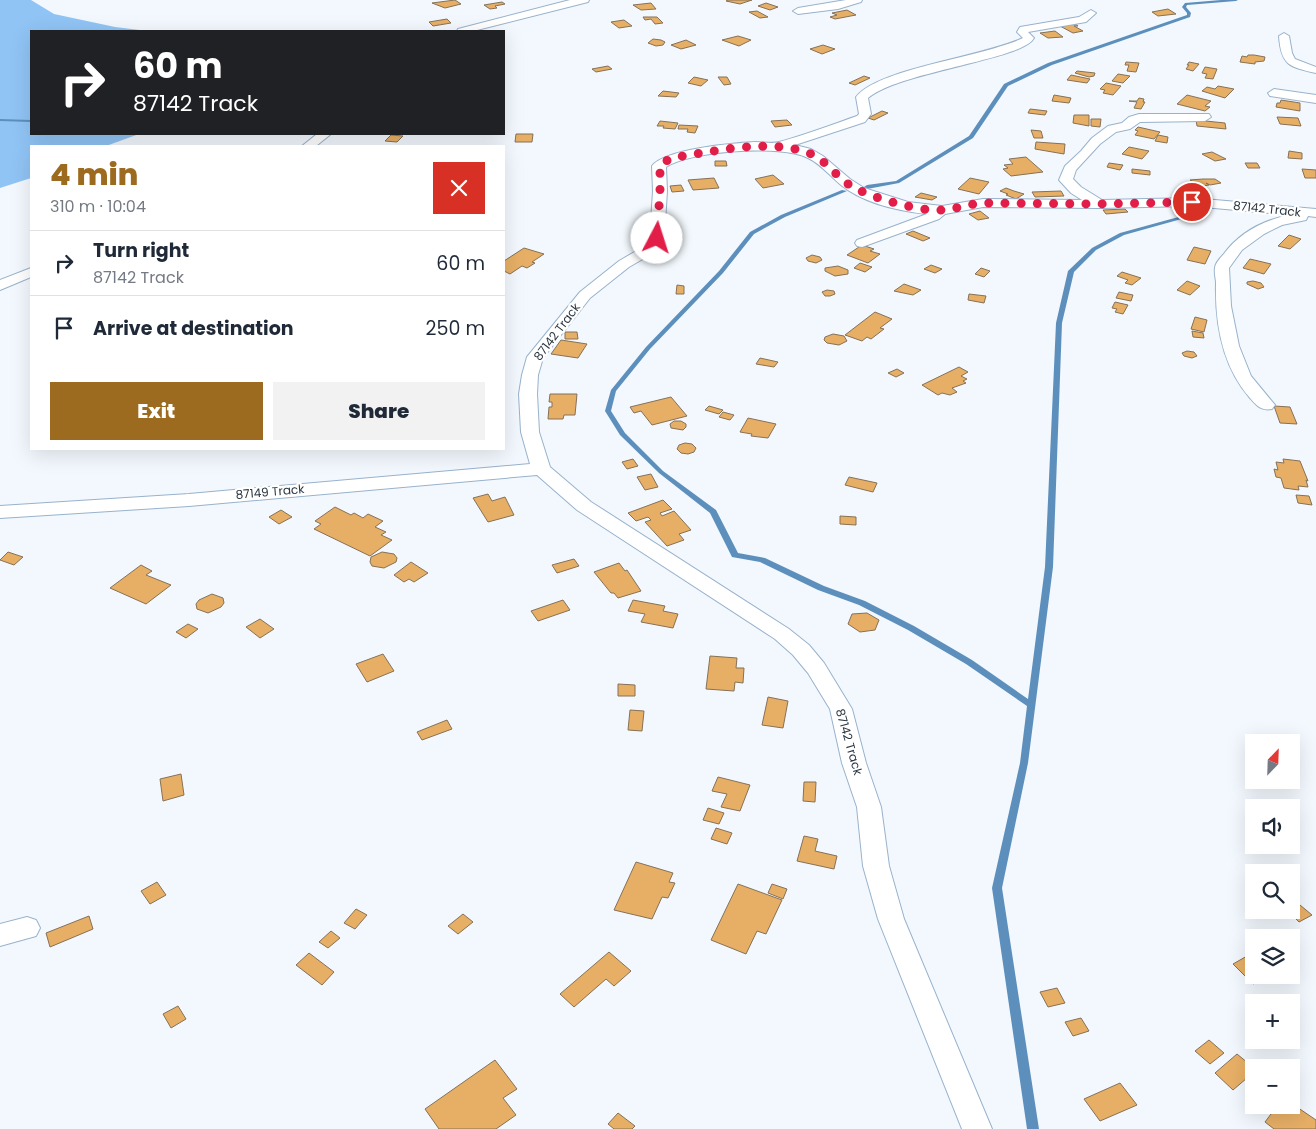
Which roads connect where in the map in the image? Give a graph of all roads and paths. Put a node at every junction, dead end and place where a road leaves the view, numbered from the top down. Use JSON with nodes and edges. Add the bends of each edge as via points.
{"nodes":[{"id":1,"x":584,"y":0,"type":"edge"},
{"id":2,"x":857,"y":0,"type":"edge"},
{"id":3,"x":798,"y":11,"type":"dead end"},
{"id":4,"x":1091,"y":13,"type":"dead end"},
{"id":5,"x":466,"y":30,"type":"edge"},
{"id":6,"x":1284,"y":36,"type":"dead end"},
{"id":7,"x":1316,"y":70,"type":"edge"},
{"id":8,"x":1274,"y":93,"type":"dead end"},
{"id":9,"x":1316,"y":99,"type":"edge"},
{"id":10,"x":1205,"y":117,"type":"dead end"},
{"id":11,"x":324,"y":135,"type":"edge"},
{"id":12,"x":309,"y":145,"type":"edge"},
{"id":13,"x":779,"y":147,"type":"junction"},
{"id":14,"x":1099,"y":204,"type":"junction"},
{"id":15,"x":941,"y":210,"type":"junction"},
{"id":16,"x":1313,"y":213,"type":"edge"},
{"id":17,"x":862,"y":243,"type":"dead end"},
{"id":18,"x":30,"y":272,"type":"edge"},
{"id":19,"x":0,"y":285,"type":"edge"},
{"id":20,"x":1266,"y":404,"type":"dead end"},
{"id":21,"x":541,"y":469,"type":"junction"},
{"id":22,"x":0,"y":512,"type":"edge"},
{"id":23,"x":27,"y":928,"type":"dead end"},
{"id":24,"x":0,"y":935,"type":"edge"},
{"id":25,"x":977,"y":1129,"type":"edge"}],
"edges":[{"from":1,"to":5,"type":"street"},
{"from":2,"to":3,"type":"street"},
{"from":4,"to":13,"type":"street","via":[[1082,20],[1024,29],[1022,32],[1028,40],[1002,51],[905,76],[870,90],[862,97],[865,114],[861,119]]},
{"from":6,"to":7,"type":"street","via":[[1288,61]]},
{"from":8,"to":9,"type":"street"},
{"from":10,"to":14,"type":"street","via":[[1135,119],[1096,141],[1070,169],[1066,180]]},
{"from":11,"to":12,"type":"street"},
{"from":13,"to":15,"type":"street","name":"87142 Track","via":[[812,154],[850,185],[872,196]]},
{"from":13,"to":21,"type":"street","name":"87142 Track","via":[[728,149],[677,157],[660,166],[657,238],[644,253],[624,264],[585,295],[535,358],[530,375],[528,409],[530,432]]},
{"from":14,"to":15,"type":"street","name":"87142 Track","via":[[983,203]]},
{"from":14,"to":16,"type":"street","name":"87142 Track","via":[[1192,202]]},
{"from":15,"to":17,"type":"street","via":[[934,216]]},
{"from":16,"to":20,"type":"street","via":[[1263,229],[1234,250],[1222,268],[1223,310],[1228,337],[1240,371]]},
{"from":18,"to":19,"type":"street"},
{"from":21,"to":22,"type":"street","name":"87149 Track","via":[[189,500]]},
{"from":21,"to":25,"type":"street","name":"87142 Track","via":[[584,506],[782,634],[801,650],[829,687],[841,709],[869,807],[876,866],[891,919]]},
{"from":23,"to":24,"type":"street"}]}
